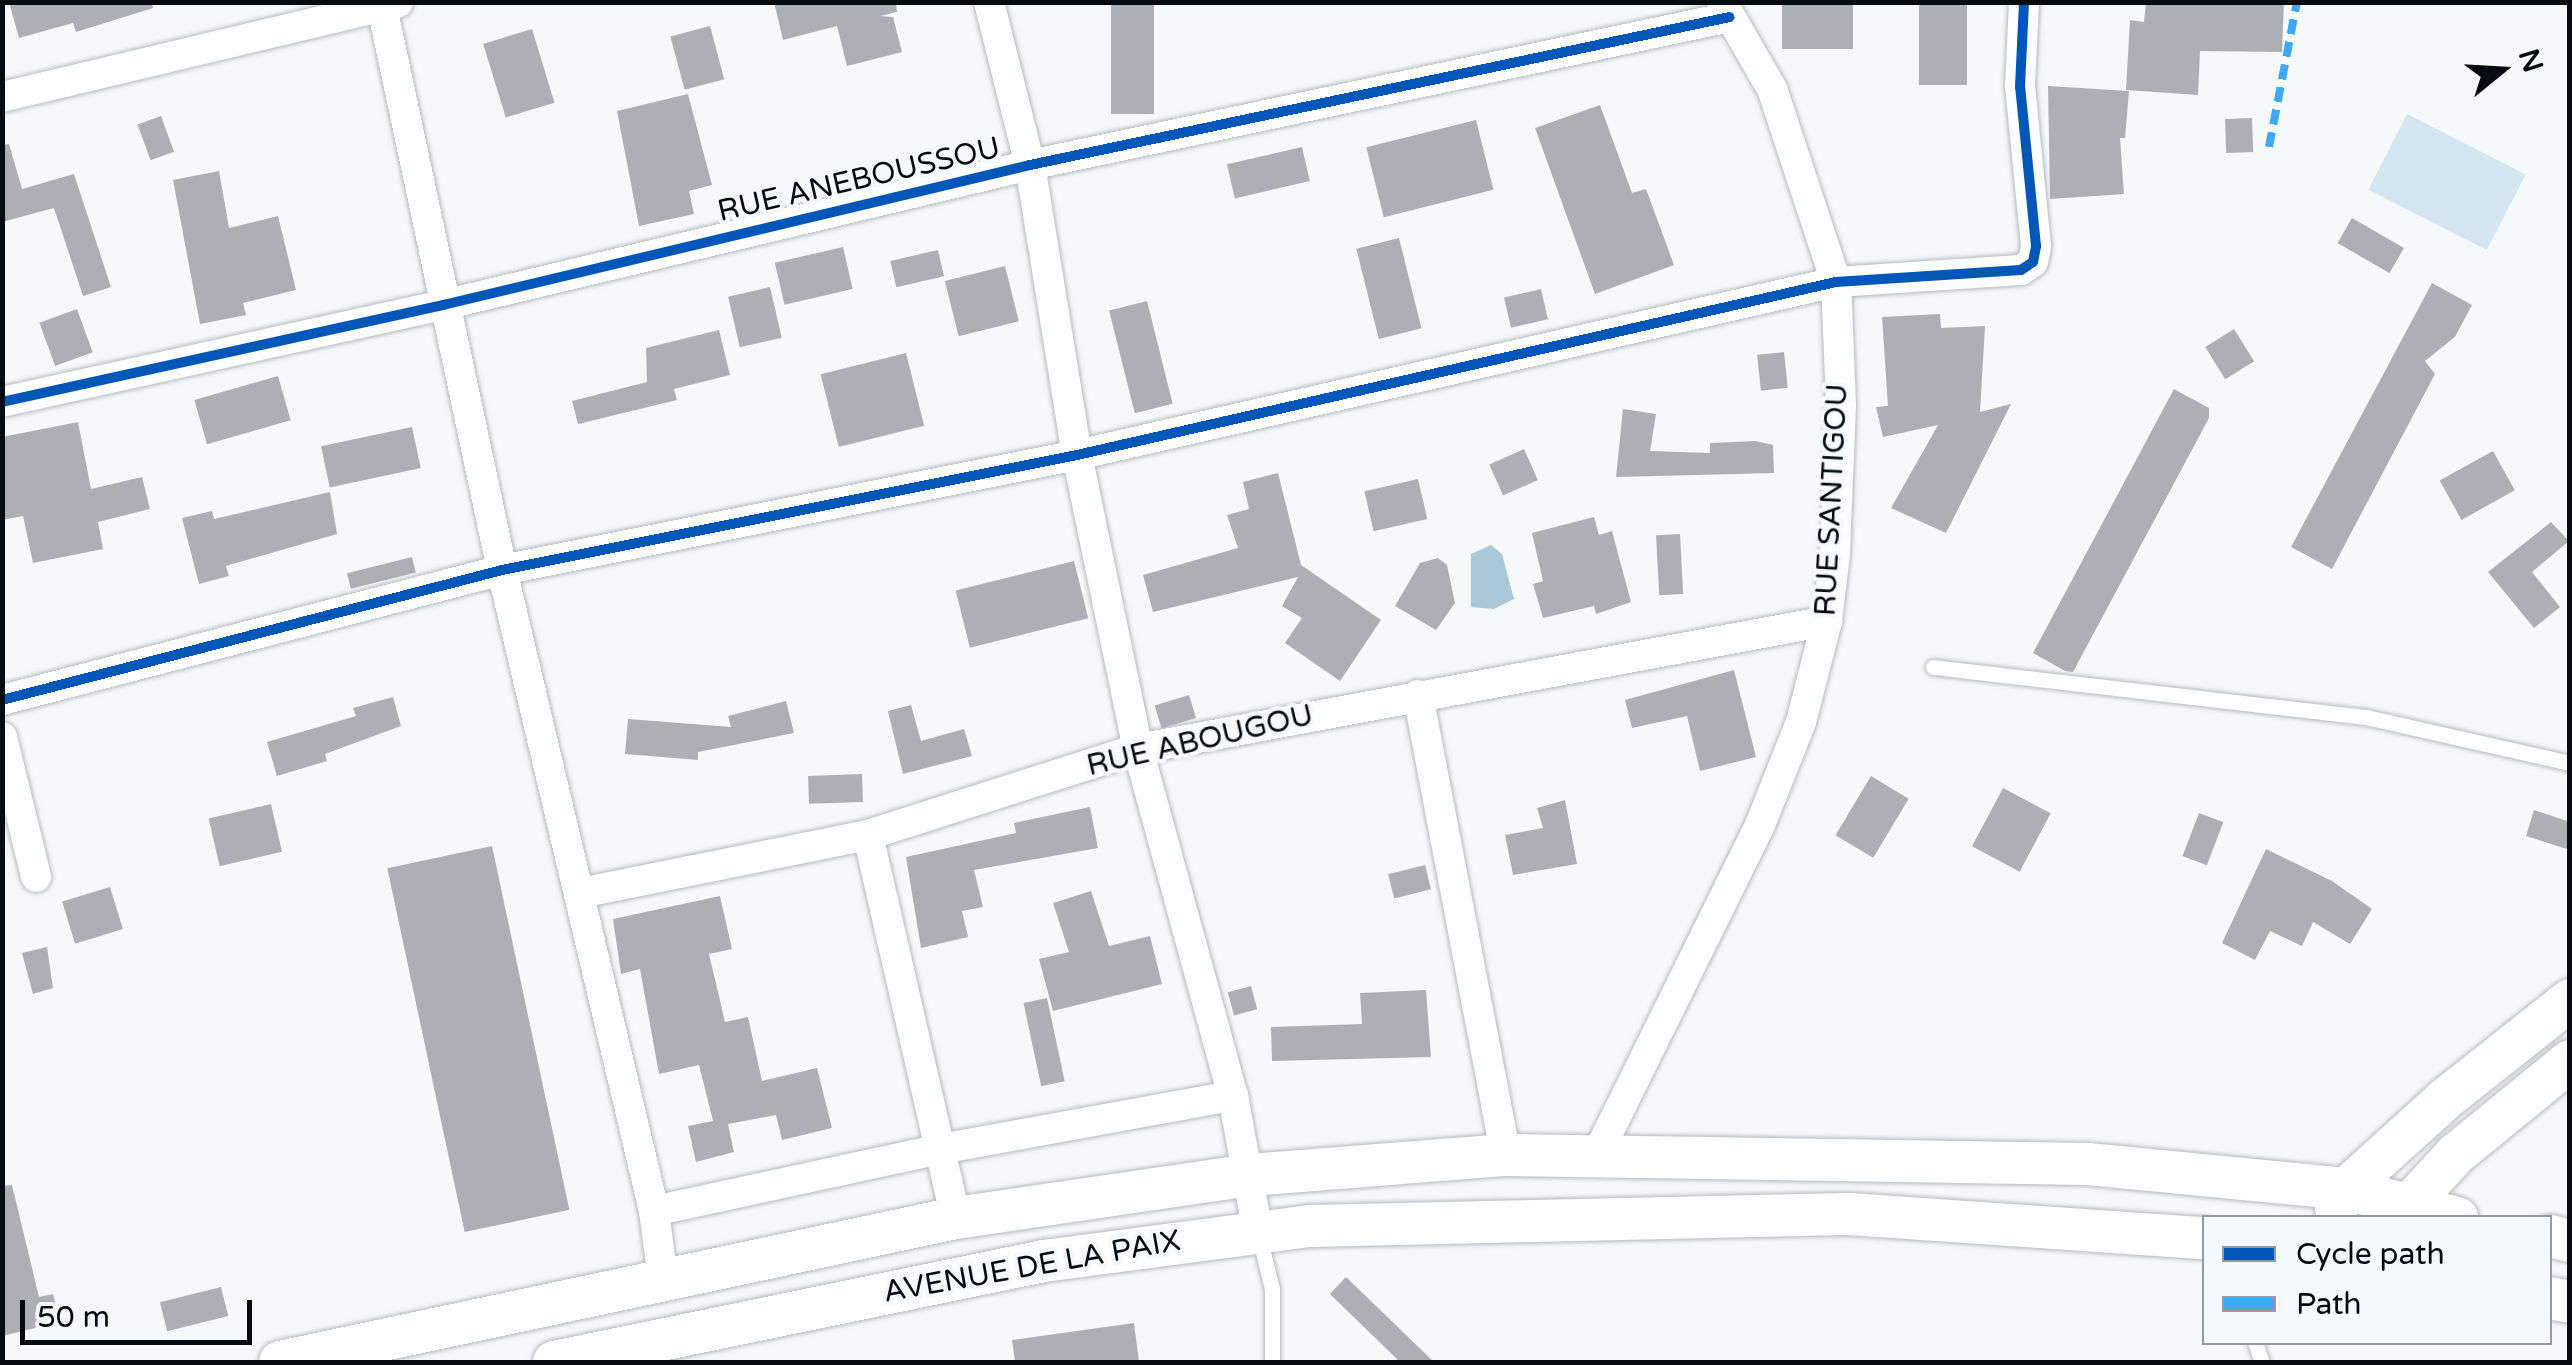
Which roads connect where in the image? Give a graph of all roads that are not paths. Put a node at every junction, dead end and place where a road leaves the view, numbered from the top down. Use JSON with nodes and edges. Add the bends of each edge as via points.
{"nodes":[{"id":1,"x":989,"y":2,"type":"edge"},
{"id":2,"x":2024,"y":2,"type":"edge"},
{"id":3,"x":388,"y":4,"type":"edge"},
{"id":4,"x":1726,"y":10,"type":"edge"},
{"id":5,"x":2,"y":96,"type":"edge"},
{"id":6,"x":1030,"y":165,"type":"junction"},
{"id":7,"x":1836,"y":282,"type":"junction"},
{"id":8,"x":443,"y":306,"type":"junction"},
{"id":9,"x":2,"y":402,"type":"edge"},
{"id":10,"x":1077,"y":455,"type":"junction"},
{"id":11,"x":502,"y":570,"type":"junction"},
{"id":12,"x":1827,"y":622,"type":"junction"},
{"id":13,"x":1933,"y":667,"type":"dead end"},
{"id":14,"x":1418,"y":695,"type":"junction"},
{"id":15,"x":2,"y":700,"type":"edge"},
{"id":16,"x":2,"y":737,"type":"edge"},
{"id":17,"x":1138,"y":749,"type":"junction"},
{"id":18,"x":2570,"y":763,"type":"edge"},
{"id":19,"x":868,"y":835,"type":"junction"},
{"id":20,"x":36,"y":877,"type":"dead end"},
{"id":21,"x":580,"y":893,"type":"junction"},
{"id":22,"x":2570,"y":1000,"type":"edge"},
{"id":23,"x":2570,"y":1061,"type":"edge"},
{"id":24,"x":1232,"y":1096,"type":"junction"},
{"id":25,"x":940,"y":1149,"type":"junction"},
{"id":26,"x":1598,"y":1152,"type":"junction"},
{"id":27,"x":1506,"y":1155,"type":"junction"},
{"id":28,"x":1250,"y":1175,"type":"junction"},
{"id":29,"x":2339,"y":1204,"type":"edge"},
{"id":30,"x":654,"y":1211,"type":"junction"},
{"id":31,"x":2400,"y":1212,"type":"edge"},
{"id":32,"x":2429,"y":1215,"type":"edge"},
{"id":33,"x":956,"y":1218,"type":"junction"},
{"id":34,"x":1258,"y":1232,"type":"junction"},
{"id":35,"x":2202,"y":1238,"type":"edge"},
{"id":36,"x":663,"y":1279,"type":"junction"},
{"id":37,"x":280,"y":1362,"type":"edge"},
{"id":38,"x":554,"y":1362,"type":"edge"},
{"id":39,"x":1272,"y":1362,"type":"edge"}],
"edges":[{"from":1,"to":6,"type":"street"},
{"from":2,"to":7,"type":"street","via":[[2020,87],[2032,262],[2021,270]]},
{"from":3,"to":5,"type":"street"},
{"from":3,"to":8,"type":"street"},
{"from":4,"to":6,"type":"street","name":"RUE ANEBOUSSOU"},
{"from":4,"to":7,"type":"street","name":"RUE SANTIGOU","via":[[1772,90]]},
{"from":6,"to":8,"type":"street","name":"RUE ANEBOUSSOU"},
{"from":6,"to":10,"type":"street"},
{"from":7,"to":10,"type":"street"},
{"from":7,"to":12,"type":"street","name":"RUE SANTIGOU","via":[[1840,474]]},
{"from":8,"to":9,"type":"street","name":"RUE ANEBOUSSOU"},
{"from":8,"to":11,"type":"street"},
{"from":10,"to":11,"type":"street"},
{"from":10,"to":17,"type":"street"},
{"from":11,"to":15,"type":"street"},
{"from":11,"to":21,"type":"street"},
{"from":12,"to":14,"type":"street","name":"RUE ABOUGOU"},
{"from":12,"to":26,"type":"street","name":"RUE SANTIGOU","via":[[1801,722],[1760,825]]},
{"from":13,"to":18,"type":"lane","via":[[2366,716]]},
{"from":14,"to":17,"type":"street","name":"RUE ABOUGOU"},
{"from":14,"to":27,"type":"street"},
{"from":16,"to":20,"type":"street"},
{"from":17,"to":19,"type":"street","name":"RUE ABOUGOU"},
{"from":17,"to":24,"type":"street"},
{"from":19,"to":21,"type":"street","name":"RUE ABOUGOU"},
{"from":19,"to":25,"type":"street"},
{"from":21,"to":30,"type":"street"},
{"from":22,"to":29,"type":"main road"},
{"from":23,"to":31,"type":"main road"},
{"from":24,"to":25,"type":"street"},
{"from":24,"to":28,"type":"street"},
{"from":25,"to":30,"type":"street"},
{"from":25,"to":33,"type":"street"},
{"from":26,"to":27,"type":"main road"},
{"from":26,"to":29,"type":"main road","via":[[2088,1164]]},
{"from":27,"to":28,"type":"main road"},
{"from":28,"to":33,"type":"main road"},
{"from":28,"to":34,"type":"street"},
{"from":29,"to":31,"type":"main road"},
{"from":30,"to":36,"type":"street"},
{"from":31,"to":32,"type":"main road"},
{"from":33,"to":36,"type":"main road"},
{"from":34,"to":35,"type":"main road","name":"AVENUE DE LA PAIX","via":[[1516,1216],[1849,1214]]},
{"from":34,"to":38,"type":"main road","name":"AVENUE DE LA PAIX","via":[[1044,1260]]},
{"from":34,"to":39,"type":"lane","via":[[1272,1290]]},
{"from":36,"to":37,"type":"main road","via":[[419,1340]]}]}
